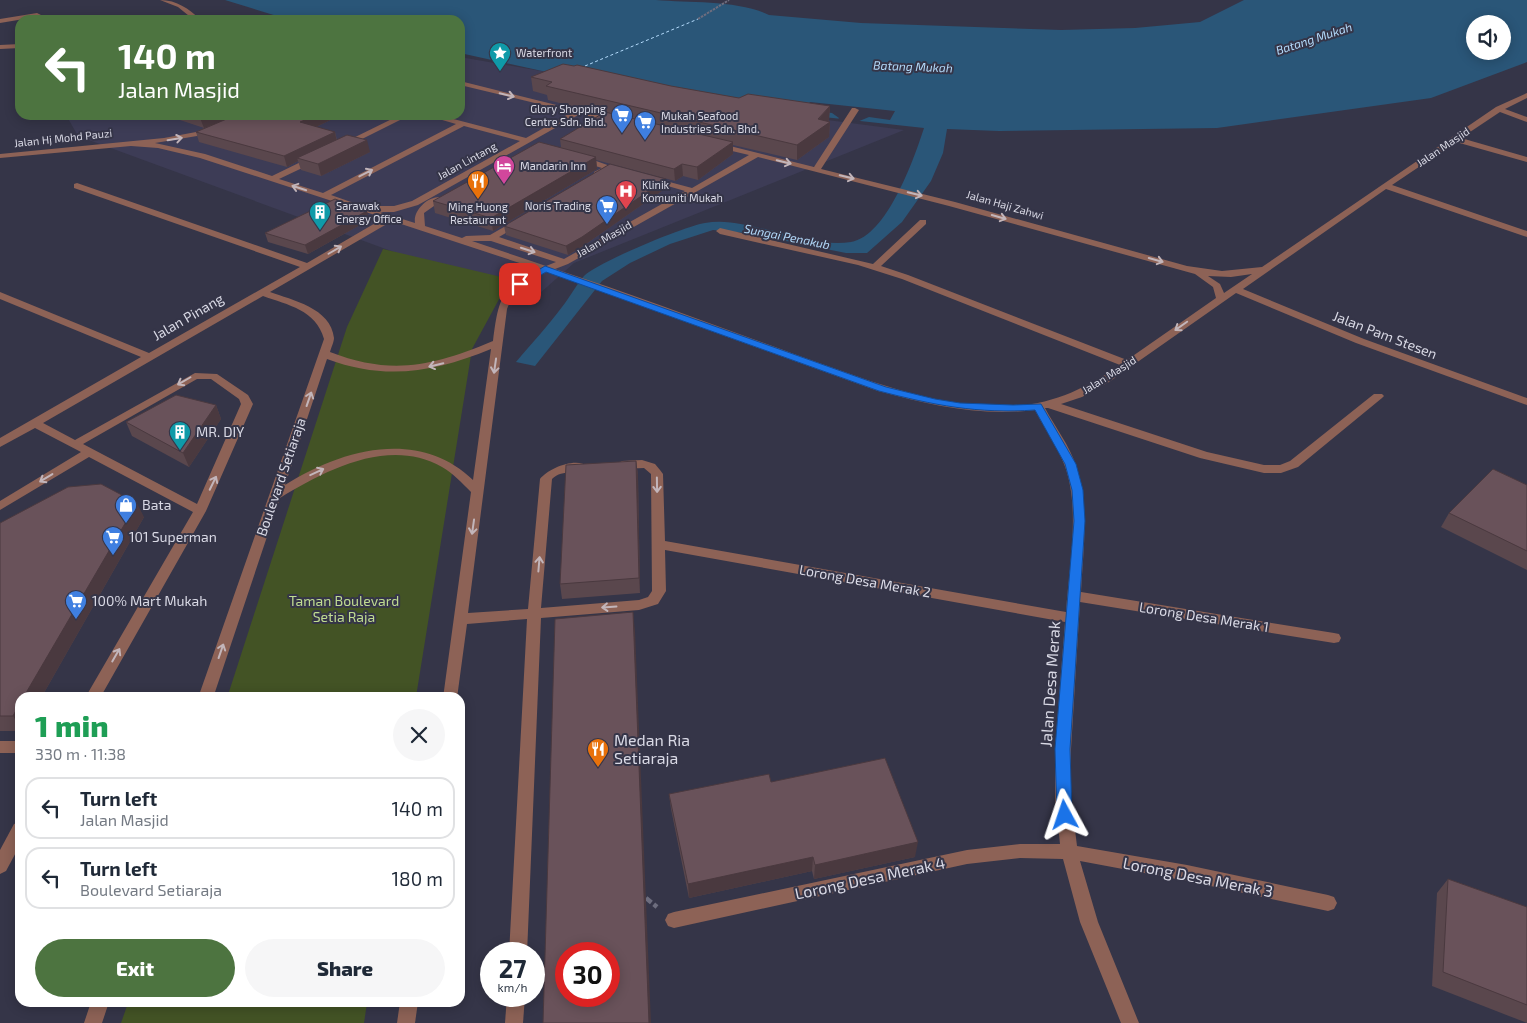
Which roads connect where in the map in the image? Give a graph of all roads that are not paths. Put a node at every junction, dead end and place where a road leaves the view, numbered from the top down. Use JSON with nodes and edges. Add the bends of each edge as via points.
{"nodes":[{"id":1,"x":163,"y":0,"type":"edge"},
{"id":2,"x":192,"y":15,"type":"edge"},
{"id":3,"x":15,"y":19,"type":"edge"},
{"id":4,"x":2,"y":21,"type":"dead end"},
{"id":5,"x":15,"y":46,"type":"edge"},
{"id":6,"x":0,"y":47,"type":"edge"},
{"id":7,"x":465,"y":85,"type":"edge"},
{"id":8,"x":1526,"y":96,"type":"edge"},
{"id":9,"x":1499,"y":109,"type":"junction"},
{"id":10,"x":855,"y":110,"type":"dead end"},
{"id":11,"x":578,"y":112,"type":"junction"},
{"id":12,"x":587,"y":114,"type":"junction"},
{"id":13,"x":396,"y":120,"type":"edge"},
{"id":14,"x":448,"y":120,"type":"edge"},
{"id":15,"x":1527,"y":120,"type":"edge"},
{"id":16,"x":621,"y":122,"type":"edge"},
{"id":17,"x":463,"y":124,"type":"junction"},
{"id":18,"x":1456,"y":139,"type":"junction"},
{"id":19,"x":526,"y":140,"type":"junction"},
{"id":20,"x":128,"y":143,"type":"junction"},
{"id":21,"x":710,"y":144,"type":"edge"},
{"id":22,"x":339,"y":147,"type":"edge"},
{"id":23,"x":322,"y":155,"type":"edge"},
{"id":24,"x":756,"y":155,"type":"junction"},
{"id":25,"x":0,"y":156,"type":"edge"},
{"id":26,"x":202,"y":156,"type":"junction"},
{"id":27,"x":575,"y":157,"type":"edge"},
{"id":28,"x":1527,"y":160,"type":"edge"},
{"id":29,"x":816,"y":170,"type":"junction"},
{"id":30,"x":636,"y":174,"type":"edge"},
{"id":31,"x":593,"y":177,"type":"edge"},
{"id":32,"x":272,"y":179,"type":"junction"},
{"id":33,"x":77,"y":186,"type":"dead end"},
{"id":34,"x":1385,"y":186,"type":"junction"},
{"id":35,"x":691,"y":190,"type":"junction"},
{"id":36,"x":323,"y":196,"type":"junction"},
{"id":37,"x":362,"y":208,"type":"junction"},
{"id":38,"x":391,"y":218,"type":"junction"},
{"id":39,"x":526,"y":218,"type":"edge"},
{"id":40,"x":923,"y":222,"type":"dead end"},
{"id":41,"x":421,"y":228,"type":"junction"},
{"id":42,"x":720,"y":231,"type":"dead end"},
{"id":43,"x":1527,"y":234,"type":"edge"},
{"id":44,"x":492,"y":238,"type":"junction"},
{"id":45,"x":456,"y":239,"type":"junction"},
{"id":46,"x":565,"y":262,"type":"junction"},
{"id":47,"x":307,"y":266,"type":"junction"},
{"id":48,"x":1267,"y":266,"type":"junction"},
{"id":49,"x":875,"y":267,"type":"junction"},
{"id":50,"x":545,"y":268,"type":"junction"},
{"id":51,"x":1186,"y":269,"type":"junction"},
{"id":52,"x":1234,"y":289,"type":"junction"},
{"id":53,"x":262,"y":292,"type":"junction"},
{"id":54,"x":0,"y":295,"type":"edge"},
{"id":55,"x":1221,"y":298,"type":"junction"},
{"id":56,"x":498,"y":342,"type":"junction"},
{"id":57,"x":324,"y":354,"type":"junction"},
{"id":58,"x":149,"y":357,"type":"junction"},
{"id":59,"x":1128,"y":364,"type":"junction"},
{"id":60,"x":1378,"y":396,"type":"dead end"},
{"id":61,"x":1527,"y":402,"type":"edge"},
{"id":62,"x":1043,"y":405,"type":"junction"},
{"id":63,"x":34,"y":423,"type":"junction"},
{"id":64,"x":0,"y":443,"type":"edge"},
{"id":65,"x":74,"y":445,"type":"junction"},
{"id":66,"x":88,"y":452,"type":"junction"},
{"id":67,"x":612,"y":466,"type":"edge"},
{"id":68,"x":593,"y":467,"type":"edge"},
{"id":69,"x":478,"y":491,"type":"junction"},
{"id":70,"x":275,"y":496,"type":"junction"},
{"id":71,"x":0,"y":506,"type":"edge"},
{"id":72,"x":200,"y":511,"type":"junction"},
{"id":73,"x":658,"y":544,"type":"junction"},
{"id":74,"x":1074,"y":596,"type":"junction"},
{"id":75,"x":534,"y":612,"type":"junction"},
{"id":76,"x":1072,"y":618,"type":"junction"},
{"id":77,"x":461,"y":619,"type":"junction"},
{"id":78,"x":1334,"y":638,"type":"dead end"},
{"id":79,"x":95,"y":692,"type":"edge"},
{"id":80,"x":207,"y":692,"type":"edge"},
{"id":81,"x":451,"y":692,"type":"edge"},
{"id":82,"x":0,"y":747,"type":"edge"},
{"id":83,"x":15,"y":747,"type":"edge"},
{"id":84,"x":15,"y":838,"type":"edge"},
{"id":85,"x":1068,"y":852,"type":"junction"},
{"id":86,"x":0,"y":866,"type":"edge"},
{"id":87,"x":1328,"y":903,"type":"dead end"},
{"id":88,"x":674,"y":920,"type":"dead end"},
{"id":89,"x":519,"y":942,"type":"edge"},
{"id":90,"x":98,"y":1007,"type":"edge"},
{"id":91,"x":408,"y":1007,"type":"edge"},
{"id":92,"x":515,"y":1007,"type":"edge"},
{"id":93,"x":92,"y":1023,"type":"edge"},
{"id":94,"x":406,"y":1023,"type":"edge"},
{"id":95,"x":514,"y":1023,"type":"edge"},
{"id":96,"x":1130,"y":1023,"type":"edge"}],
"edges":[{"from":1,"to":2,"type":"street","via":[[180,6]]},
{"from":3,"to":4,"type":"street"},
{"from":5,"to":6,"type":"street"},
{"from":7,"to":11,"type":"street","one_way":true},
{"from":8,"to":9,"type":"street","name":"Jalan Masjid"},
{"from":9,"to":15,"type":"street"},
{"from":9,"to":18,"type":"street","name":"Jalan Masjid"},
{"from":10,"to":29,"type":"street"},
{"from":11,"to":12,"type":"street"},
{"from":11,"to":19,"type":"street","name":"Jalan Lintang"},
{"from":12,"to":16,"type":"street"},
{"from":12,"to":41,"type":"street","name":"Jalan Lintang","via":[[428,205],[418,213]]},
{"from":13,"to":22,"type":"street"},
{"from":14,"to":17,"type":"street"},
{"from":17,"to":19,"type":"street"},
{"from":36,"to":17,"type":"street","one_way":true},
{"from":18,"to":28,"type":"street"},
{"from":18,"to":34,"type":"street","name":"Jalan Masjid"},
{"from":19,"to":37,"type":"street","name":"Jalan Lintang","via":[[415,203],[394,209]]},
{"from":20,"to":25,"type":"street","name":"Jalan Hj Mohd Pauzi"},
{"from":20,"to":26,"type":"street"},
{"from":20,"to":26,"type":"street","one_way":true,"via":[[178,139],[221,128],[195,144],[195,150]]},
{"from":21,"to":24,"type":"street","name":"Jalan Haji Zahwi"},
{"from":23,"to":32,"type":"street"},
{"from":24,"to":29,"type":"street","name":"Jalan Haji Zahwi","one_way":true},
{"from":24,"to":35,"type":"street","name":"Jalan Masjid"},
{"from":26,"to":32,"type":"street"},
{"from":27,"to":31,"type":"street","via":[[614,168]]},
{"from":29,"to":51,"type":"street","name":"Jalan Haji Zahwi","one_way":true},
{"from":30,"to":35,"type":"street"},
{"from":36,"to":32,"type":"street","one_way":true},
{"from":33,"to":47,"type":"street"},
{"from":34,"to":43,"type":"street"},
{"from":34,"to":48,"type":"street","name":"Jalan Masjid"},
{"from":35,"to":46,"type":"street","name":"Jalan Masjid"},
{"from":36,"to":37,"type":"street"},
{"from":37,"to":38,"type":"street"},
{"from":38,"to":41,"type":"street"},
{"from":47,"to":38,"type":"street","name":"Jalan Pinang","one_way":true},
{"from":39,"to":44,"type":"street"},
{"from":40,"to":49,"type":"street"},
{"from":41,"to":45,"type":"street"},
{"from":42,"to":49,"type":"street"},
{"from":44,"to":45,"type":"street"},
{"from":44,"to":46,"type":"street","one_way":true},
{"from":45,"to":50,"type":"street"},
{"from":46,"to":50,"type":"street","name":"Jalan Masjid"},
{"from":47,"to":53,"type":"street","name":"Jalan Pinang"},
{"from":48,"to":51,"type":"street","name":"Jalan Haji Zahwi","via":[[1223,275]]},
{"from":48,"to":52,"type":"street","name":"Jalan Masjid"},
{"from":49,"to":59,"type":"street"},
{"from":50,"to":56,"type":"street","via":[[507,296]]},
{"from":50,"to":62,"type":"street","name":"Jalan Masjid","via":[[908,396],[960,406],[1013,408]]},
{"from":51,"to":55,"type":"street","name":"Jalan Haji Zahwi","via":[[1212,281]]},
{"from":52,"to":55,"type":"street","name":"Jalan Masjid"},
{"from":52,"to":61,"type":"street","name":"Jalan Pam Stesen","via":[[1360,341]]},
{"from":53,"to":57,"type":"street","name":"Boulevard Setiaraja","via":[[322,320],[329,339]]},
{"from":53,"to":58,"type":"street","name":"Jalan Pinang"},
{"from":54,"to":58,"type":"street"},
{"from":55,"to":59,"type":"street","name":"Jalan Masjid","one_way":true},
{"from":56,"to":57,"type":"street","one_way":true,"via":[[436,365],[394,371],[359,368]]},
{"from":56,"to":69,"type":"street","one_way":true},
{"from":70,"to":57,"type":"street","name":"Boulevard Setiaraja","one_way":true},
{"from":58,"to":63,"type":"street","name":"Jalan Pinang"},
{"from":59,"to":62,"type":"street","name":"Jalan Masjid","via":[[1084,392]]},
{"from":60,"to":62,"type":"street","via":[[1294,464],[1281,469],[1264,469],[1204,455]]},
{"from":62,"to":74,"type":"street","name":"Jalan Desa Merak","via":[[1070,464],[1077,490],[1079,521]]},
{"from":63,"to":64,"type":"street","name":"Jalan Pinang"},
{"from":63,"to":65,"type":"street"},
{"from":65,"to":66,"type":"street"},
{"from":72,"to":65,"type":"street","one_way":true,"via":[[247,404],[244,397],[213,376],[189,378]]},
{"from":66,"to":71,"type":"street","one_way":true},
{"from":66,"to":72,"type":"street"},
{"from":67,"to":73,"type":"street","one_way":true,"via":[[640,464],[655,470]]},
{"from":75,"to":68,"type":"street","one_way":true,"via":[[546,479],[558,470]]},
{"from":70,"to":69,"type":"street","one_way":true,"via":[[302,478],[349,459],[401,453],[443,462]]},
{"from":69,"to":77,"type":"street","one_way":true},
{"from":80,"to":70,"type":"street","name":"Boulevard Setiaraja","one_way":true},
{"from":79,"to":72,"type":"street","one_way":true},
{"from":73,"to":75,"type":"street","one_way":true,"via":[[659,592],[653,601],[639,605]]},
{"from":73,"to":76,"type":"street","name":"Lorong Desa Merak 2"},
{"from":74,"to":76,"type":"street","name":"Jalan Desa Merak"},
{"from":74,"to":78,"type":"street","name":"Lorong Desa Merak 1"},
{"from":75,"to":77,"type":"street"},
{"from":75,"to":89,"type":"street"},
{"from":76,"to":85,"type":"street","name":"Jalan Desa Merak","via":[[1062,749]]},
{"from":77,"to":81,"type":"street"},
{"from":82,"to":83,"type":"street"},
{"from":84,"to":86,"type":"street"},
{"from":85,"to":87,"type":"street","name":"Lorong Desa Merak 3"},
{"from":85,"to":88,"type":"street","name":"Lorong Desa Merak 4","via":[[1020,851],[967,858]]},
{"from":85,"to":96,"type":"street","name":"Jalan Desa Merak","via":[[1089,922]]},
{"from":90,"to":93,"type":"street"},
{"from":91,"to":94,"type":"street"},
{"from":92,"to":95,"type":"street"}]}
